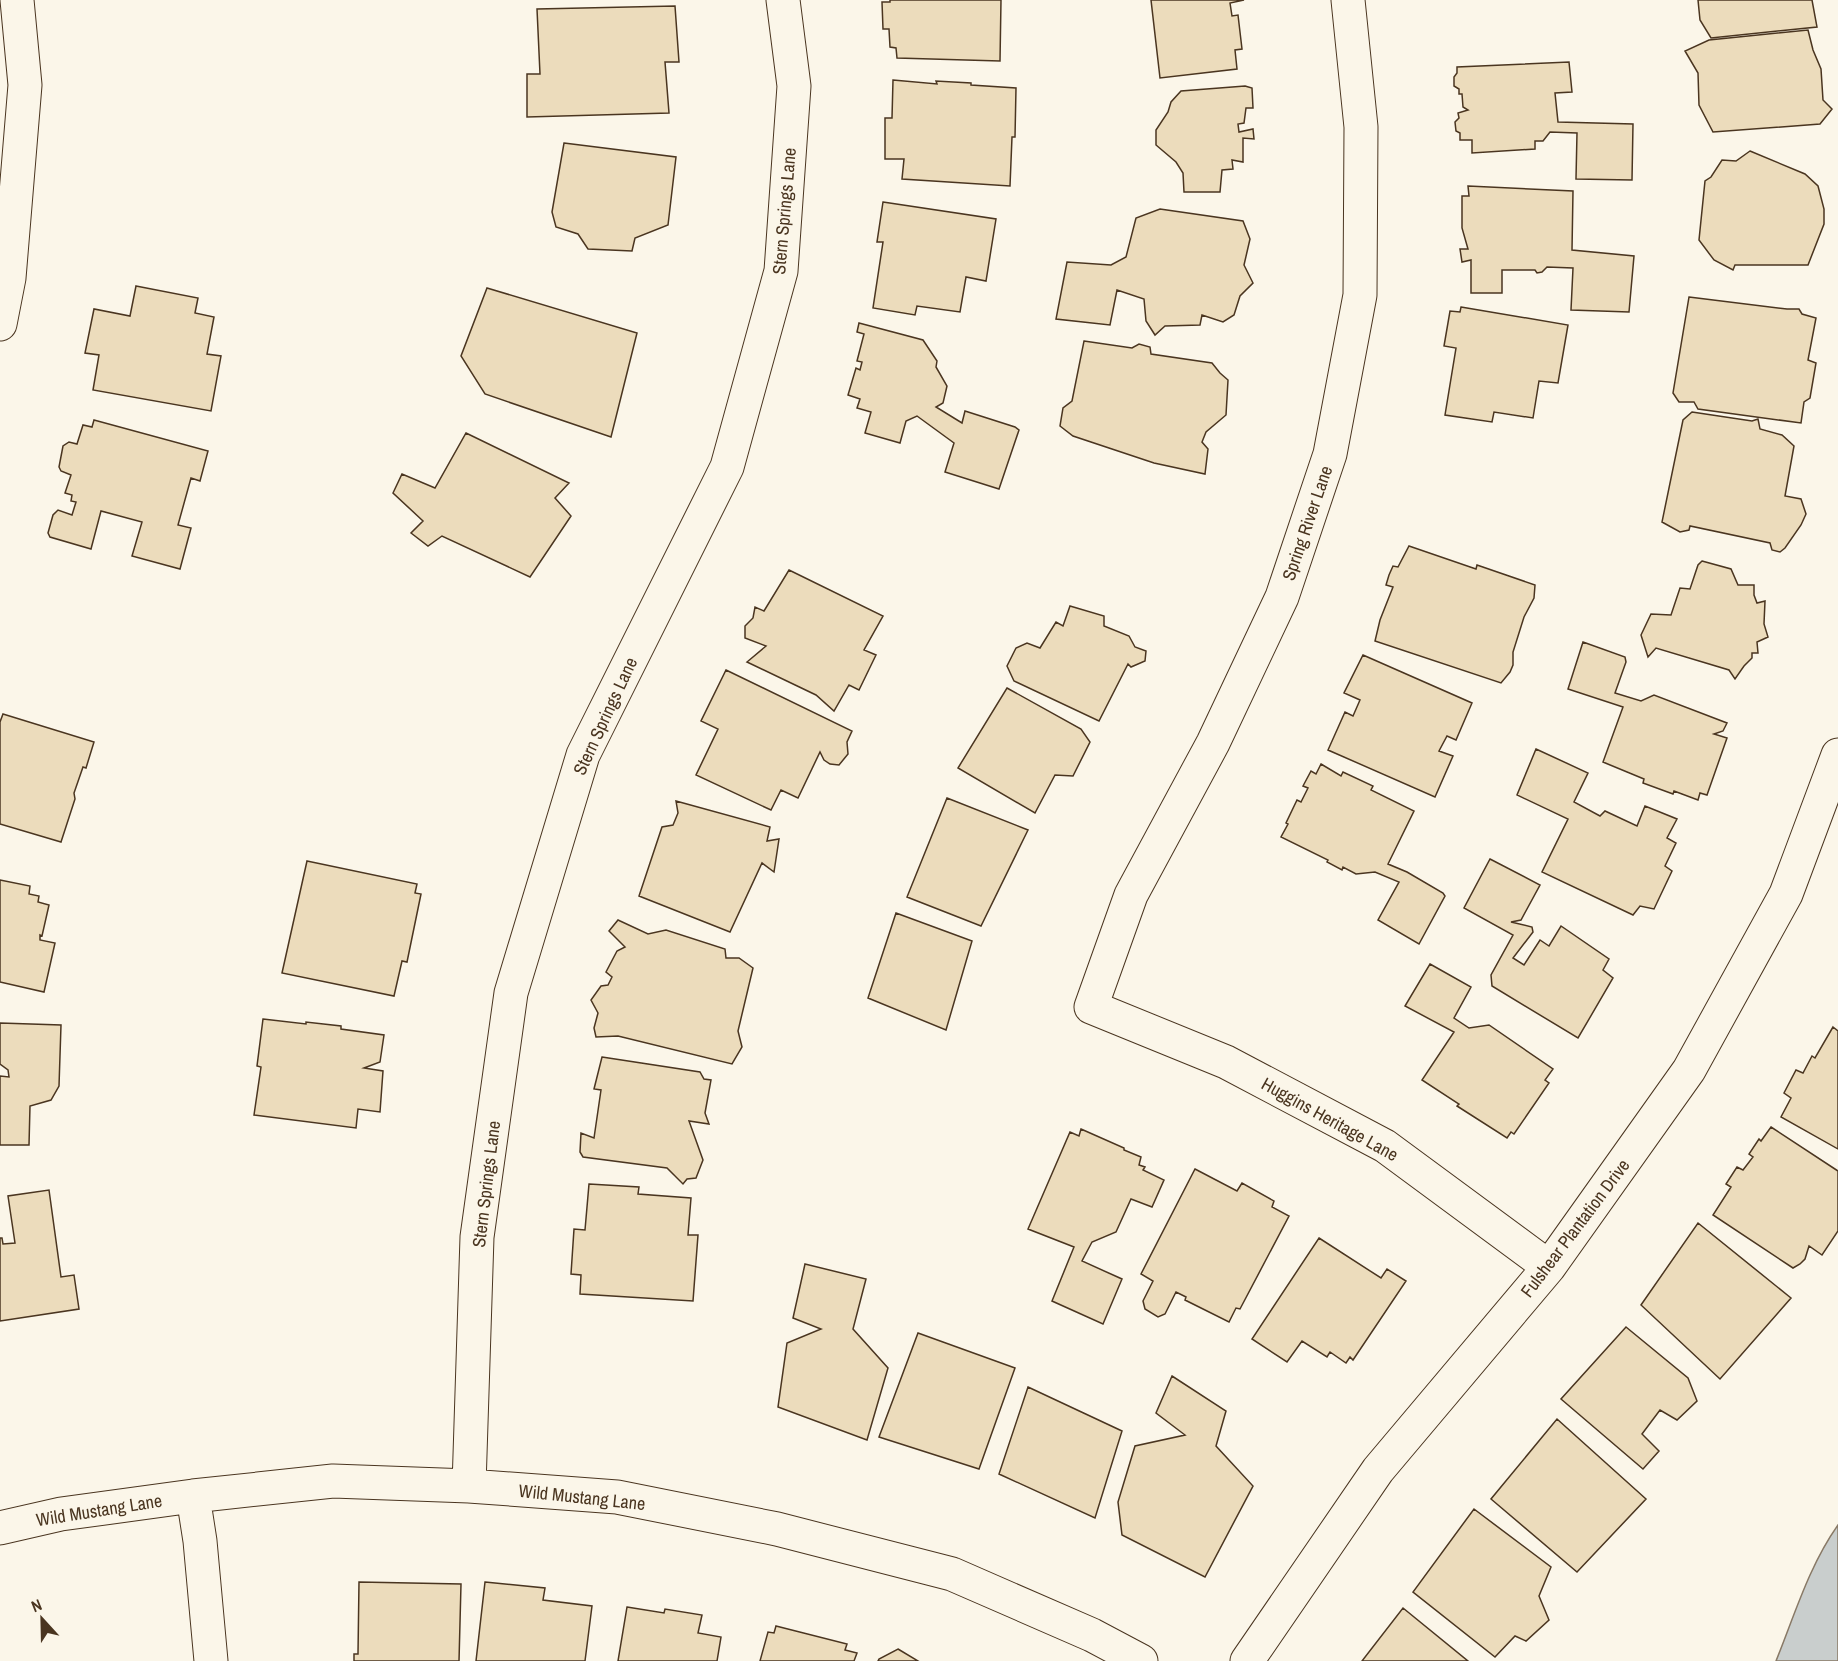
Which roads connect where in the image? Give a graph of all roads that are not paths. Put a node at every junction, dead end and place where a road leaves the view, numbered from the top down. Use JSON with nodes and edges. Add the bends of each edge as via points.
{"nodes":[{"id":1,"x":17,"y":0,"type":"edge"},
{"id":2,"x":783,"y":0,"type":"edge"},
{"id":3,"x":1348,"y":0,"type":"edge"},
{"id":4,"x":0,"y":324,"type":"edge"},
{"id":5,"x":1838,"y":755,"type":"edge"},
{"id":6,"x":1091,"y":1007,"type":"joint"},
{"id":7,"x":1550,"y":1267,"type":"junction"},
{"id":8,"x":469,"y":1486,"type":"junction"},
{"id":9,"x":193,"y":1496,"type":"junction"},
{"id":10,"x":0,"y":1528,"type":"edge"},
{"id":11,"x":211,"y":1661,"type":"edge"},
{"id":12,"x":1141,"y":1661,"type":"edge"},
{"id":13,"x":1247,"y":1661,"type":"edge"}],
"edges":[{"from":1,"to":4,"type":"street","via":[[25,85],[9,278]]},
{"from":2,"to":8,"type":"street","name":"Stern Springs Lane","via":[[794,86],[778,283],[727,467],[583,756],[511,993],[477,1237]]},
{"from":3,"to":6,"type":"street","name":"Spring River Lane","via":[[1361,127],[1360,295],[1330,454],[1282,597],[1213,743],[1131,895]]},
{"from":5,"to":7,"type":"street","name":"Fulshear Plantation Drive","via":[[1786,894],[1694,1060]]},
{"from":6,"to":7,"type":"street","name":"Huggins Heritage Lane","via":[[1226,1062],[1385,1146]]},
{"from":7,"to":13,"type":"street","name":"Fulshear Plantation Drive","via":[[1378,1470]]},
{"from":8,"to":9,"type":"street","name":"Wild Mustang Lane","via":[[333,1481]]},
{"from":8,"to":12,"type":"street","name":"Wild Mustang Lane","via":[[617,1497],[777,1529],[952,1574],[1092,1635]]},
{"from":9,"to":10,"type":"street","name":"Wild Mustang Lane","via":[[62,1514]]},
{"from":9,"to":11,"type":"street"}]}
